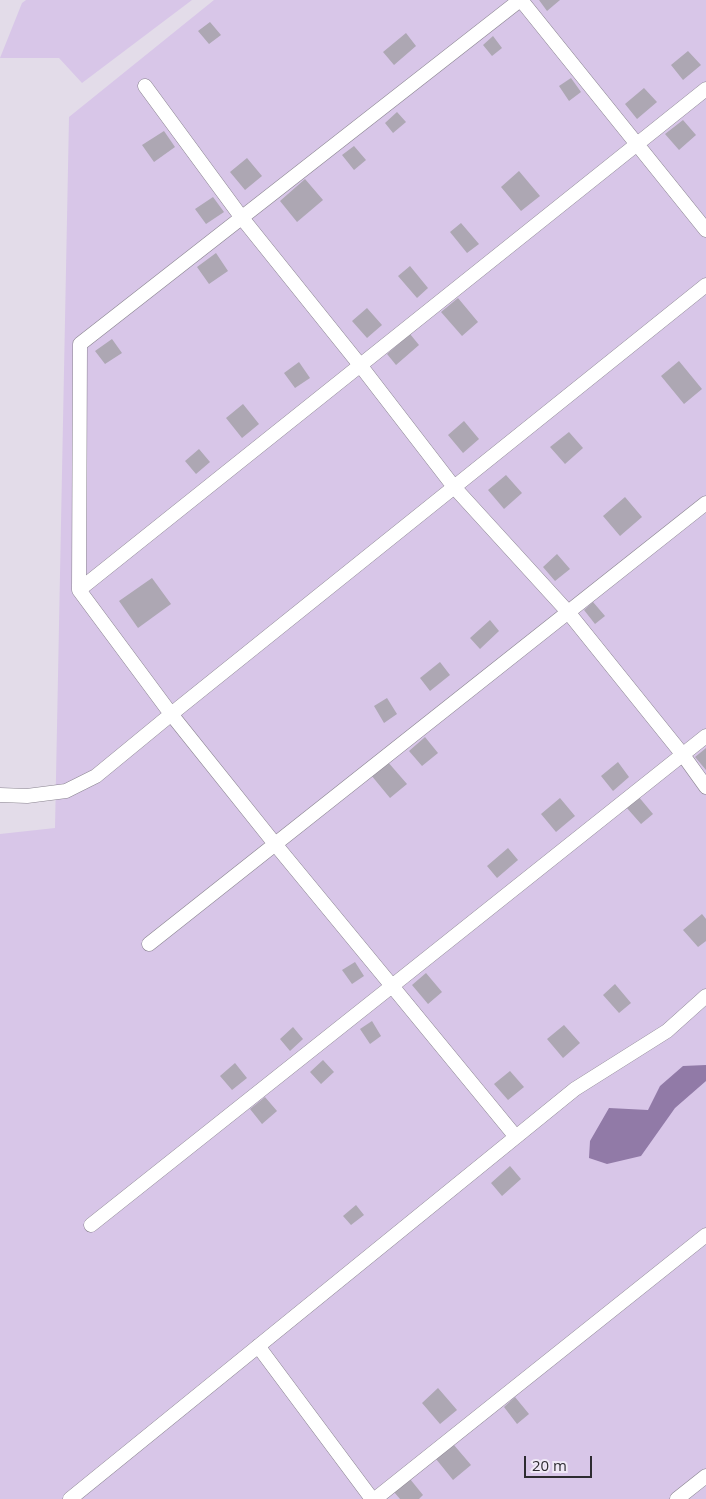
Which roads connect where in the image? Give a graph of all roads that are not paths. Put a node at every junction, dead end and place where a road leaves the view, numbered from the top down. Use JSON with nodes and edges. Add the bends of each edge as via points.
{"nodes":[{"id":1,"x":521,"y":0,"type":"edge"},
{"id":2,"x":145,"y":86,"type":"dead end"},
{"id":3,"x":706,"y":89,"type":"edge"},
{"id":4,"x":636,"y":144,"type":"junction"},
{"id":5,"x":242,"y":218,"type":"junction"},
{"id":6,"x":706,"y":230,"type":"edge"},
{"id":7,"x":706,"y":285,"type":"edge"},
{"id":8,"x":360,"y":365,"type":"junction"},
{"id":9,"x":454,"y":487,"type":"junction"},
{"id":10,"x":706,"y":503,"type":"edge"},
{"id":11,"x":79,"y":590,"type":"junction"},
{"id":12,"x":568,"y":612,"type":"junction"},
{"id":13,"x":172,"y":714,"type":"junction"},
{"id":14,"x":706,"y":736,"type":"edge"},
{"id":15,"x":683,"y":755,"type":"junction"},
{"id":16,"x":706,"y":788,"type":"edge"},
{"id":17,"x":0,"y":795,"type":"edge"},
{"id":18,"x":275,"y":844,"type":"junction"},
{"id":19,"x":149,"y":944,"type":"dead end"},
{"id":20,"x":392,"y":986,"type":"junction"},
{"id":21,"x":706,"y":996,"type":"edge"},
{"id":22,"x":516,"y":1137,"type":"junction"},
{"id":23,"x":91,"y":1225,"type":"dead end"},
{"id":24,"x":706,"y":1235,"type":"edge"},
{"id":25,"x":258,"y":1346,"type":"junction"},
{"id":26,"x":706,"y":1476,"type":"edge"},
{"id":27,"x":70,"y":1499,"type":"edge"},
{"id":28,"x":374,"y":1499,"type":"edge"},
{"id":29,"x":677,"y":1499,"type":"edge"}],
"edges":[{"from":1,"to":4,"type":"lane"},
{"from":1,"to":5,"type":"lane"},
{"from":2,"to":5,"type":"lane"},
{"from":3,"to":4,"type":"lane"},
{"from":4,"to":6,"type":"lane"},
{"from":4,"to":8,"type":"lane"},
{"from":5,"to":8,"type":"lane"},
{"from":5,"to":11,"type":"lane","via":[[80,344]]},
{"from":7,"to":9,"type":"lane"},
{"from":8,"to":9,"type":"lane"},
{"from":8,"to":11,"type":"lane"},
{"from":9,"to":12,"type":"lane"},
{"from":9,"to":13,"type":"lane"},
{"from":10,"to":12,"type":"lane"},
{"from":11,"to":13,"type":"lane"},
{"from":12,"to":15,"type":"lane"},
{"from":12,"to":18,"type":"lane"},
{"from":13,"to":17,"type":"lane","via":[[89,780],[66,790],[27,796]]},
{"from":13,"to":18,"type":"lane"},
{"from":14,"to":15,"type":"lane"},
{"from":15,"to":16,"type":"lane"},
{"from":15,"to":20,"type":"lane"},
{"from":18,"to":19,"type":"lane"},
{"from":18,"to":20,"type":"lane"},
{"from":20,"to":22,"type":"lane"},
{"from":20,"to":23,"type":"lane"},
{"from":21,"to":22,"type":"lane","via":[[668,1031],[575,1090]]},
{"from":22,"to":25,"type":"lane"},
{"from":24,"to":28,"type":"lane"},
{"from":25,"to":27,"type":"lane"},
{"from":25,"to":28,"type":"lane"},
{"from":26,"to":29,"type":"lane"}]}
